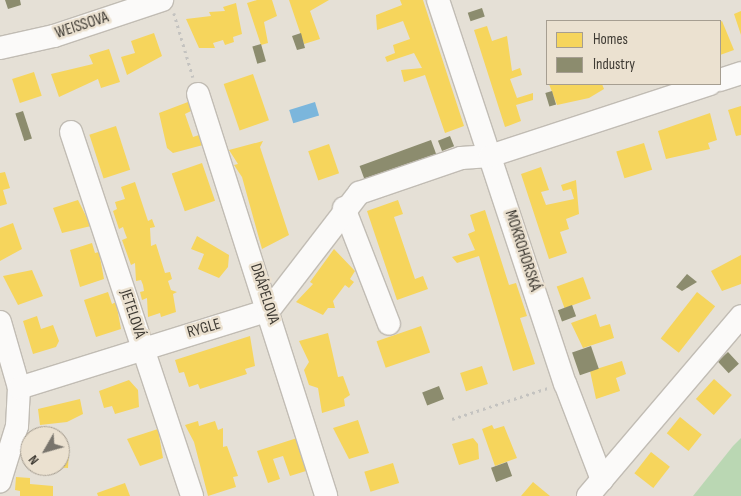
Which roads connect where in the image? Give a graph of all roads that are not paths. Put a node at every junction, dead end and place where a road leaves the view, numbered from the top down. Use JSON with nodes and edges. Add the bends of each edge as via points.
{"nodes":[{"id":1,"x":438,"y":0,"type":"edge"},
{"id":2,"x":167,"y":4,"type":"edge"},
{"id":3,"x":0,"y":48,"type":"edge"},
{"id":4,"x":741,"y":73,"type":"edge"},
{"id":5,"x":721,"y":80,"type":"edge"},
{"id":6,"x":707,"y":85,"type":"edge"},
{"id":7,"x":198,"y":94,"type":"road end"},
{"id":8,"x":71,"y":132,"type":"dead end"},
{"id":9,"x":490,"y":156,"type":"junction"},
{"id":10,"x":344,"y":208,"type":"junction"},
{"id":11,"x":269,"y":310,"type":"junction"},
{"id":12,"x":741,"y":316,"type":"edge"},
{"id":13,"x":0,"y":322,"type":"edge"},
{"id":14,"x":389,"y":324,"type":"dead end"},
{"id":15,"x":143,"y":347,"type":"junction"},
{"id":16,"x":19,"y":388,"type":"junction"},
{"id":17,"x":0,"y":481,"type":"edge"},
{"id":18,"x":595,"y":488,"type":"edge"},
{"id":19,"x":192,"y":496,"type":"edge"},
{"id":20,"x":326,"y":496,"type":"edge"}],
"edges":[{"from":1,"to":9,"type":"street","name":"MOKROHORSKÁ"},
{"from":2,"to":3,"type":"street","name":"WEISSOVA"},
{"from":4,"to":5,"type":"street"},
{"from":6,"to":9,"type":"street"},
{"from":7,"to":11,"type":"street","name":"DRÁPELOVA"},
{"from":8,"to":15,"type":"street","name":"JETELOVÁ"},
{"from":9,"to":10,"type":"street","via":[[461,158],[359,193]]},
{"from":9,"to":18,"type":"street","name":"MOKROHORSKÁ","via":[[565,382]]},
{"from":10,"to":11,"type":"street"},
{"from":10,"to":14,"type":"street"},
{"from":11,"to":15,"type":"street","name":"RYGLE"},
{"from":11,"to":20,"type":"street","name":"DRÁPELOVA"},
{"from":12,"to":18,"type":"street"},
{"from":13,"to":16,"type":"street"},
{"from":15,"to":16,"type":"street","name":"RYGLE"},
{"from":15,"to":19,"type":"street","name":"JETELOVÁ"},
{"from":16,"to":17,"type":"street","via":[[17,426]]}]}
